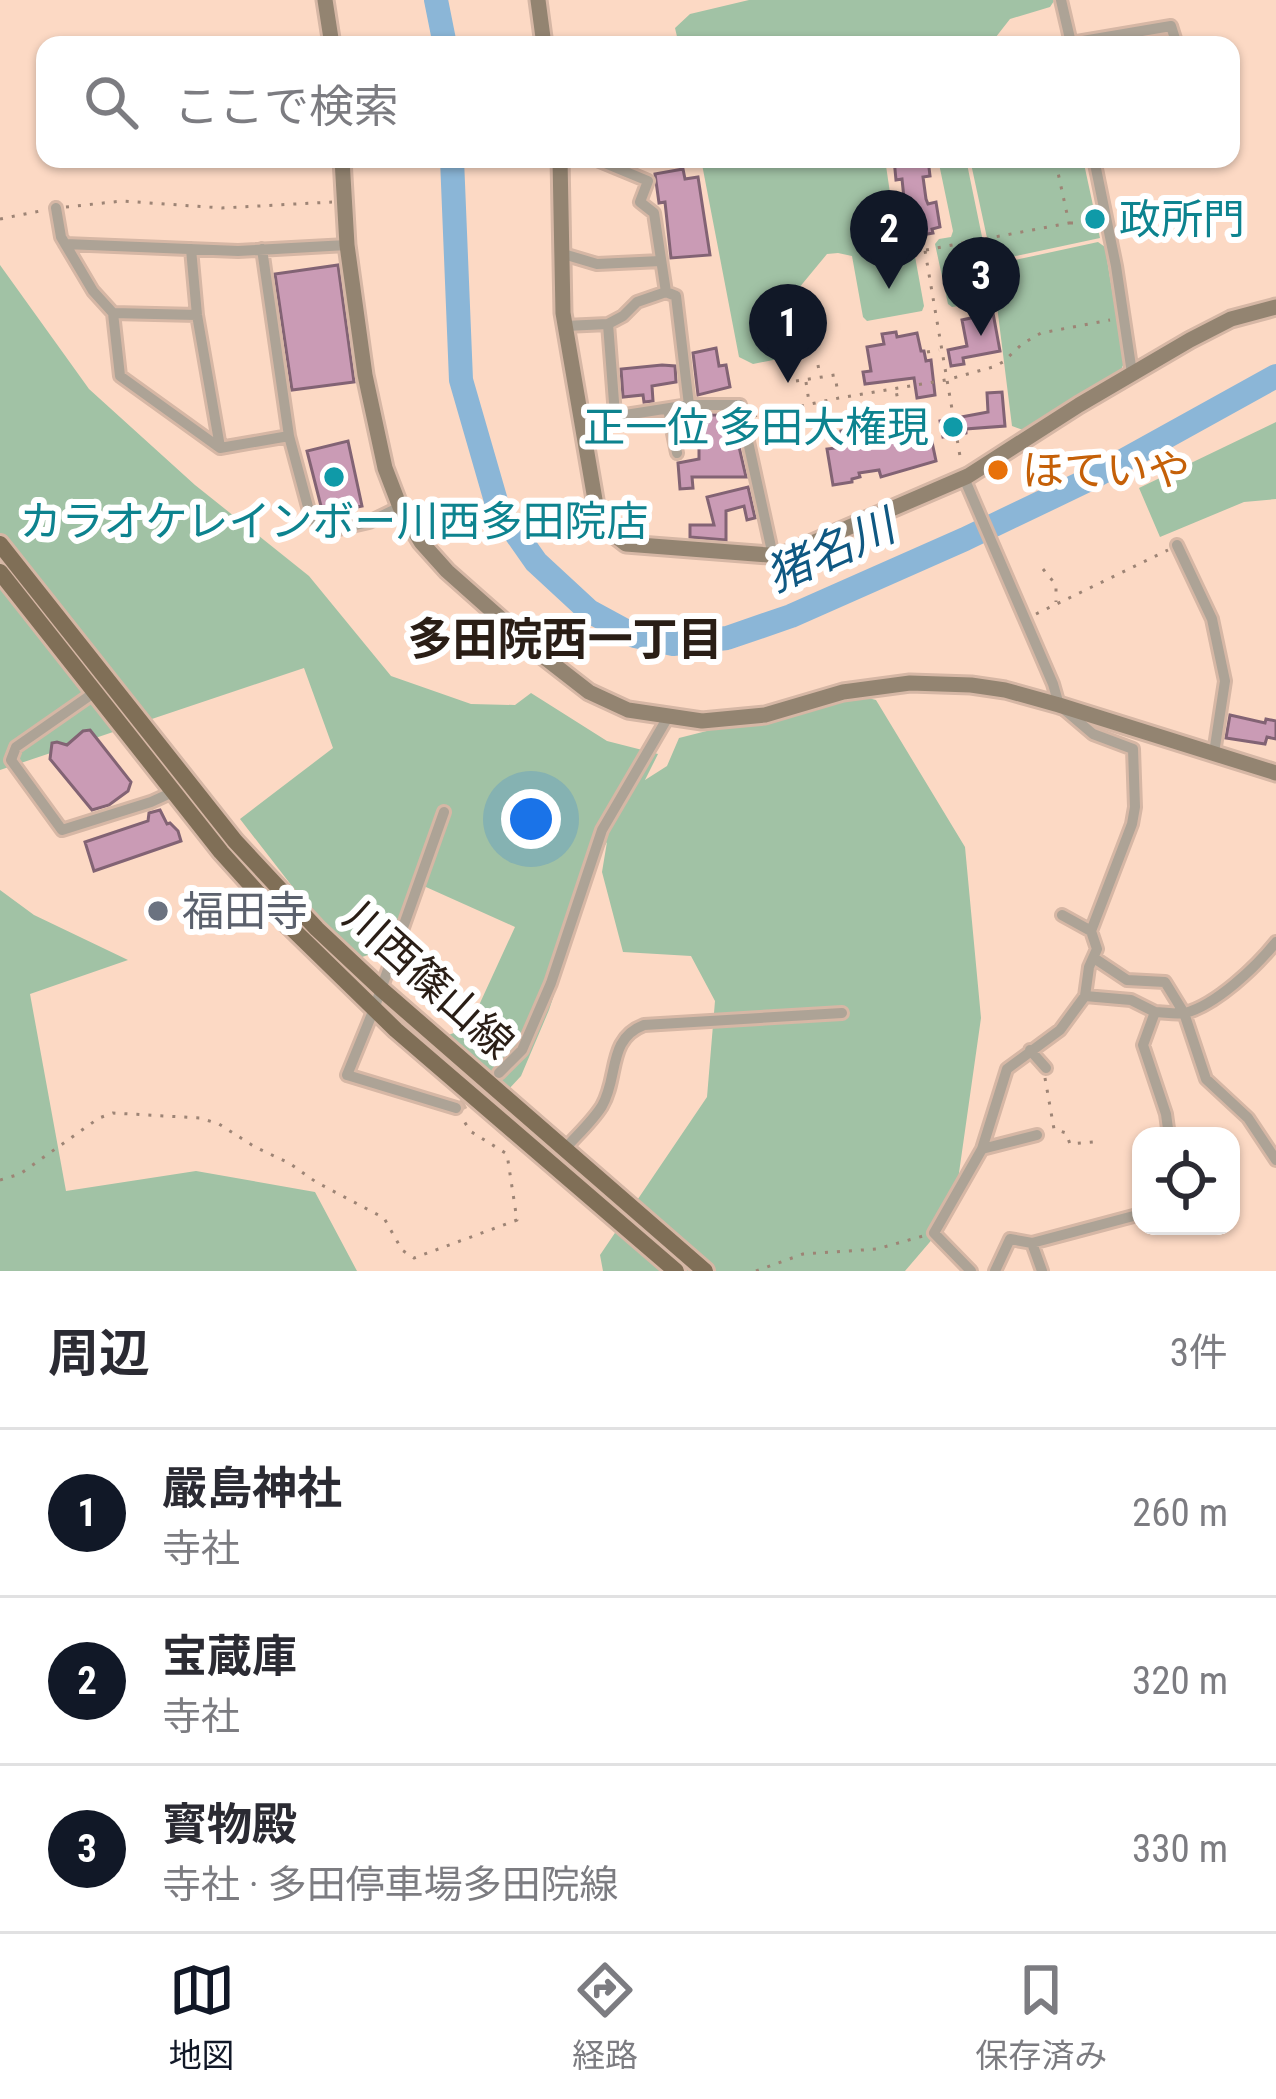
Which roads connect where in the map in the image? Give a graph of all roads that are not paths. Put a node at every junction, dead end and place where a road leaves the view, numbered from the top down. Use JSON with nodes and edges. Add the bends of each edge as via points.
{"nodes":[{"id":1,"x":325,"y":0,"type":"edge"},
{"id":2,"x":538,"y":0,"type":"edge"},
{"id":3,"x":1061,"y":0,"type":"edge"},
{"id":4,"x":331,"y":36,"type":"edge"},
{"id":5,"x":543,"y":36,"type":"edge"},
{"id":6,"x":1069,"y":36,"type":"edge"},
{"id":7,"x":1115,"y":36,"type":"edge"},
{"id":8,"x":1174,"y":36,"type":"edge"},
{"id":9,"x":344,"y":168,"type":"edge"},
{"id":10,"x":560,"y":168,"type":"edge"},
{"id":11,"x":617,"y":168,"type":"edge"},
{"id":12,"x":1096,"y":168,"type":"edge"},
{"id":13,"x":56,"y":208,"type":"road end"},
{"id":14,"x":65,"y":244,"type":"junction"},
{"id":15,"x":347,"y":245,"type":"junction"},
{"id":16,"x":191,"y":249,"type":"junction"},
{"id":17,"x":262,"y":249,"type":"junction"},
{"id":18,"x":560,"y":253,"type":"junction"},
{"id":19,"x":661,"y":261,"type":"junction"},
{"id":20,"x":666,"y":292,"type":"junction"},
{"id":21,"x":1276,"y":307,"type":"edge"},
{"id":22,"x":113,"y":313,"type":"junction"},
{"id":23,"x":197,"y":315,"type":"junction"},
{"id":24,"x":608,"y":324,"type":"junction"},
{"id":25,"x":565,"y":326,"type":"junction"},
{"id":26,"x":1132,"y":373,"type":"junction"},
{"id":27,"x":689,"y":405,"type":"junction"},
{"id":28,"x":668,"y":409,"type":"junction"},
{"id":29,"x":615,"y":415,"type":"junction"},
{"id":30,"x":581,"y":422,"type":"junction"},
{"id":31,"x":289,"y":436,"type":"junction"},
{"id":32,"x":220,"y":448,"type":"junction"},
{"id":33,"x":676,"y":453,"type":"dead end"},
{"id":34,"x":967,"y":486,"type":"junction"},
{"id":35,"x":400,"y":507,"type":"junction"},
{"id":36,"x":0,"y":544,"type":"edge"},
{"id":37,"x":1177,"y":545,"type":"road end"},
{"id":38,"x":773,"y":556,"type":"junction"},
{"id":39,"x":0,"y":572,"type":"edge"},
{"id":40,"x":95,"y":692,"type":"junction"},
{"id":41,"x":1059,"y":705,"type":"junction"},
{"id":42,"x":668,"y":717,"type":"junction"},
{"id":43,"x":1214,"y":753,"type":"junction"},
{"id":44,"x":1276,"y":773,"type":"edge"},
{"id":45,"x":173,"y":792,"type":"junction"},
{"id":46,"x":444,"y":812,"type":"dead end"},
{"id":47,"x":1062,"y":915,"type":"dead end"},
{"id":48,"x":1091,"y":931,"type":"junction"},
{"id":49,"x":1276,"y":942,"type":"edge"},
{"id":50,"x":1094,"y":958,"type":"junction"},
{"id":51,"x":381,"y":989,"type":"junction"},
{"id":52,"x":1085,"y":995,"type":"junction"},
{"id":53,"x":374,"y":1009,"type":"junction"},
{"id":54,"x":842,"y":1012,"type":"dead end"},
{"id":55,"x":1155,"y":1012,"type":"junction"},
{"id":56,"x":1184,"y":1013,"type":"junction"},
{"id":57,"x":1030,"y":1050,"type":"junction"},
{"id":58,"x":1046,"y":1068,"type":"road end"},
{"id":59,"x":499,"y":1073,"type":"tunnel mouth"},
{"id":60,"x":456,"y":1108,"type":"road end"},
{"id":61,"x":1168,"y":1127,"type":"edge"},
{"id":62,"x":1036,"y":1135,"type":"dead end"},
{"id":63,"x":982,"y":1149,"type":"junction"},
{"id":64,"x":564,"y":1150,"type":"junction"},
{"id":65,"x":1276,"y":1160,"type":"edge"},
{"id":66,"x":1132,"y":1216,"type":"edge"},
{"id":67,"x":1032,"y":1243,"type":"junction"},
{"id":68,"x":676,"y":1271,"type":"edge"},
{"id":69,"x":705,"y":1271,"type":"edge"},
{"id":70,"x":971,"y":1271,"type":"edge"},
{"id":71,"x":995,"y":1271,"type":"edge"},
{"id":72,"x":1042,"y":1271,"type":"edge"}],
"edges":[{"from":1,"to":4,"type":"street"},
{"from":2,"to":5,"type":"street"},
{"from":3,"to":6,"type":"street"},
{"from":7,"to":8,"type":"street","via":[[1171,26]]},
{"from":9,"to":15,"type":"street"},
{"from":10,"to":18,"type":"street"},
{"from":11,"to":19,"type":"street","via":[[648,181],[640,202],[654,213]]},
{"from":12,"to":26,"type":"street"},
{"from":13,"to":14,"type":"street"},
{"from":14,"to":16,"type":"street"},
{"from":14,"to":22,"type":"street"},
{"from":15,"to":17,"type":"street"},
{"from":15,"to":35,"type":"street","via":[[365,375]]},
{"from":16,"to":17,"type":"street"},
{"from":16,"to":23,"type":"street"},
{"from":17,"to":31,"type":"street"},
{"from":18,"to":19,"type":"street","via":[[597,264]]},
{"from":18,"to":25,"type":"street"},
{"from":19,"to":20,"type":"street"},
{"from":20,"to":24,"type":"street"},
{"from":20,"to":27,"type":"street","via":[[676,296]]},
{"from":21,"to":26,"type":"street","via":[[1231,320]]},
{"from":22,"to":23,"type":"street"},
{"from":22,"to":32,"type":"street","via":[[120,376]]},
{"from":23,"to":32,"type":"street"},
{"from":24,"to":25,"type":"street"},
{"from":24,"to":29,"type":"street"},
{"from":25,"to":30,"type":"street"},
{"from":26,"to":34,"type":"street"},
{"from":27,"to":28,"type":"street"},
{"from":27,"to":38,"type":"street","via":[[740,405]]},
{"from":28,"to":29,"type":"street"},
{"from":28,"to":33,"type":"street"},
{"from":29,"to":30,"type":"street"},
{"from":30,"to":38,"type":"street","via":[[599,523],[618,541]]},
{"from":31,"to":32,"type":"street"},
{"from":31,"to":35,"type":"street","via":[[311,518],[330,531]]},
{"from":34,"to":38,"type":"street"},
{"from":34,"to":41,"type":"street"},
{"from":35,"to":42,"type":"street","via":[[447,571],[544,657],[590,692]]},
{"from":36,"to":51,"type":"main road","name":"川西篠山線","via":[[236,841]]},
{"from":37,"to":43,"type":"street","via":[[1212,619],[1225,681]]},
{"from":39,"to":40,"type":"main road","name":"川西篠山線"},
{"from":40,"to":45,"type":"main road","name":"川西篠山線"},
{"from":40,"to":45,"type":"street","via":[[16,747],[11,760],[62,830]]},
{"from":41,"to":42,"type":"street","via":[[1005,690],[910,683],[765,715]]},
{"from":41,"to":43,"type":"street"},
{"from":41,"to":48,"type":"street","via":[[1093,734],[1133,749],[1132,824]]},
{"from":42,"to":59,"type":"street","via":[[602,830],[551,982],[522,1049]]},
{"from":43,"to":44,"type":"street"},
{"from":45,"to":53,"type":"main road","name":"川西篠山線","via":[[275,912]]},
{"from":46,"to":51,"type":"street"},
{"from":47,"to":48,"type":"street"},
{"from":48,"to":50,"type":"street"},
{"from":49,"to":56,"type":"street","via":[[1216,997]]},
{"from":50,"to":52,"type":"street"},
{"from":50,"to":56,"type":"street","via":[[1127,980],[1165,982]]},
{"from":51,"to":53,"type":"street"},
{"from":51,"to":64,"type":"main road","name":"川西篠山線"},
{"from":52,"to":55,"type":"street"},
{"from":52,"to":57,"type":"street","via":[[1060,1030]]},
{"from":53,"to":60,"type":"street","via":[[347,1075]]},
{"from":53,"to":68,"type":"main road","name":"川西篠山線"},
{"from":54,"to":64,"type":"street","via":[[632,1030],[618,1046],[603,1105]]},
{"from":55,"to":56,"type":"street"},
{"from":55,"to":61,"type":"street","via":[[1143,1045]]},
{"from":56,"to":65,"type":"street","via":[[1206,1079],[1248,1118]]},
{"from":57,"to":58,"type":"street"},
{"from":57,"to":63,"type":"street","via":[[1007,1069]]},
{"from":62,"to":63,"type":"street"},
{"from":63,"to":70,"type":"street","via":[[934,1233]]},
{"from":64,"to":69,"type":"main road","name":"川西篠山線"},
{"from":66,"to":67,"type":"street"},
{"from":67,"to":71,"type":"street","via":[[1010,1239]]},
{"from":67,"to":72,"type":"street"}]}
